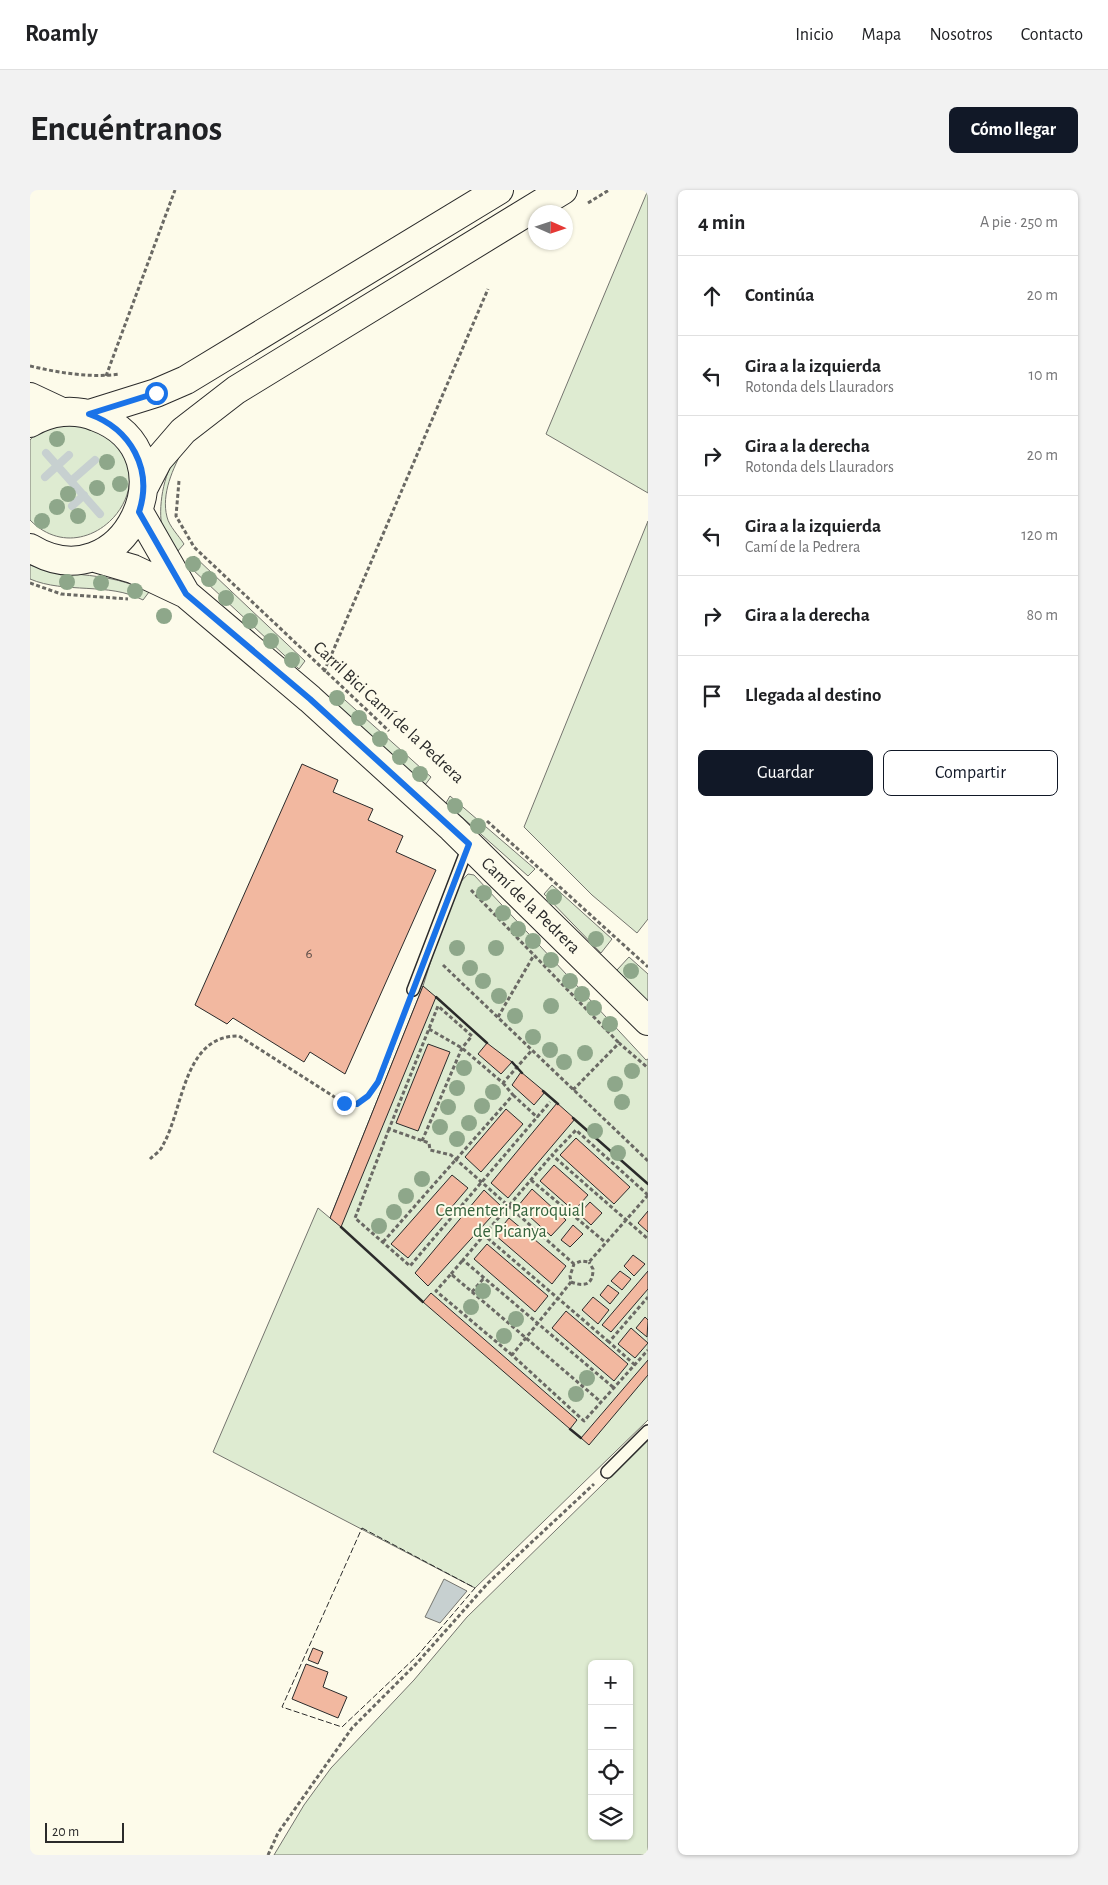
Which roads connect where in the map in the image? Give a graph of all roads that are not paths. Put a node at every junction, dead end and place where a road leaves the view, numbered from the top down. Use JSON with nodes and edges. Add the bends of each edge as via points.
{"nodes":[{"id":1,"x":499,"y":190,"type":"edge"},
{"id":2,"x":564,"y":190,"type":"edge"},
{"id":3,"x":30,"y":397,"type":"edge"},
{"id":4,"x":62,"y":412,"type":"junction"},
{"id":5,"x":89,"y":414,"type":"junction"},
{"id":6,"x":30,"y":423,"type":"edge"},
{"id":7,"x":141,"y":499,"type":"junction"},
{"id":8,"x":30,"y":548,"type":"edge"},
{"id":9,"x":92,"y":557,"type":"junction"},
{"id":10,"x":186,"y":594,"type":"junction"},
{"id":11,"x":469,"y":844,"type":"junction"},
{"id":12,"x":413,"y":990,"type":"road end"},
{"id":13,"x":648,"y":1021,"type":"edge"},
{"id":14,"x":648,"y":1431,"type":"edge"},
{"id":15,"x":607,"y":1472,"type":"road end"}],
"edges":[{"from":1,"to":5,"type":"street","via":[[186,380]]},
{"from":2,"to":7,"type":"street","via":[[236,390],[183,431],[158,460]]},
{"from":3,"to":4,"type":"street"},
{"from":4,"to":5,"type":"street"},
{"from":4,"to":6,"type":"street"},
{"from":5,"to":7,"type":"street","name":"Camí de la Pedrera","via":[[114,426],[133,447],[143,473]]},
{"from":7,"to":9,"type":"street","via":[[132,527],[108,550]]},
{"from":7,"to":10,"type":"street","name":"Camí de la Pedrera"},
{"from":8,"to":9,"type":"street","via":[[61,560]]},
{"from":9,"to":10,"type":"street","name":"Camí de la Pedrera","via":[[133,569]]},
{"from":10,"to":11,"type":"street","name":"Camí de la Pedrera","via":[[310,699]]},
{"from":11,"to":12,"type":"lane"},
{"from":11,"to":13,"type":"street","name":"Camí de la Pedrera"},
{"from":14,"to":15,"type":"lane"}]}
